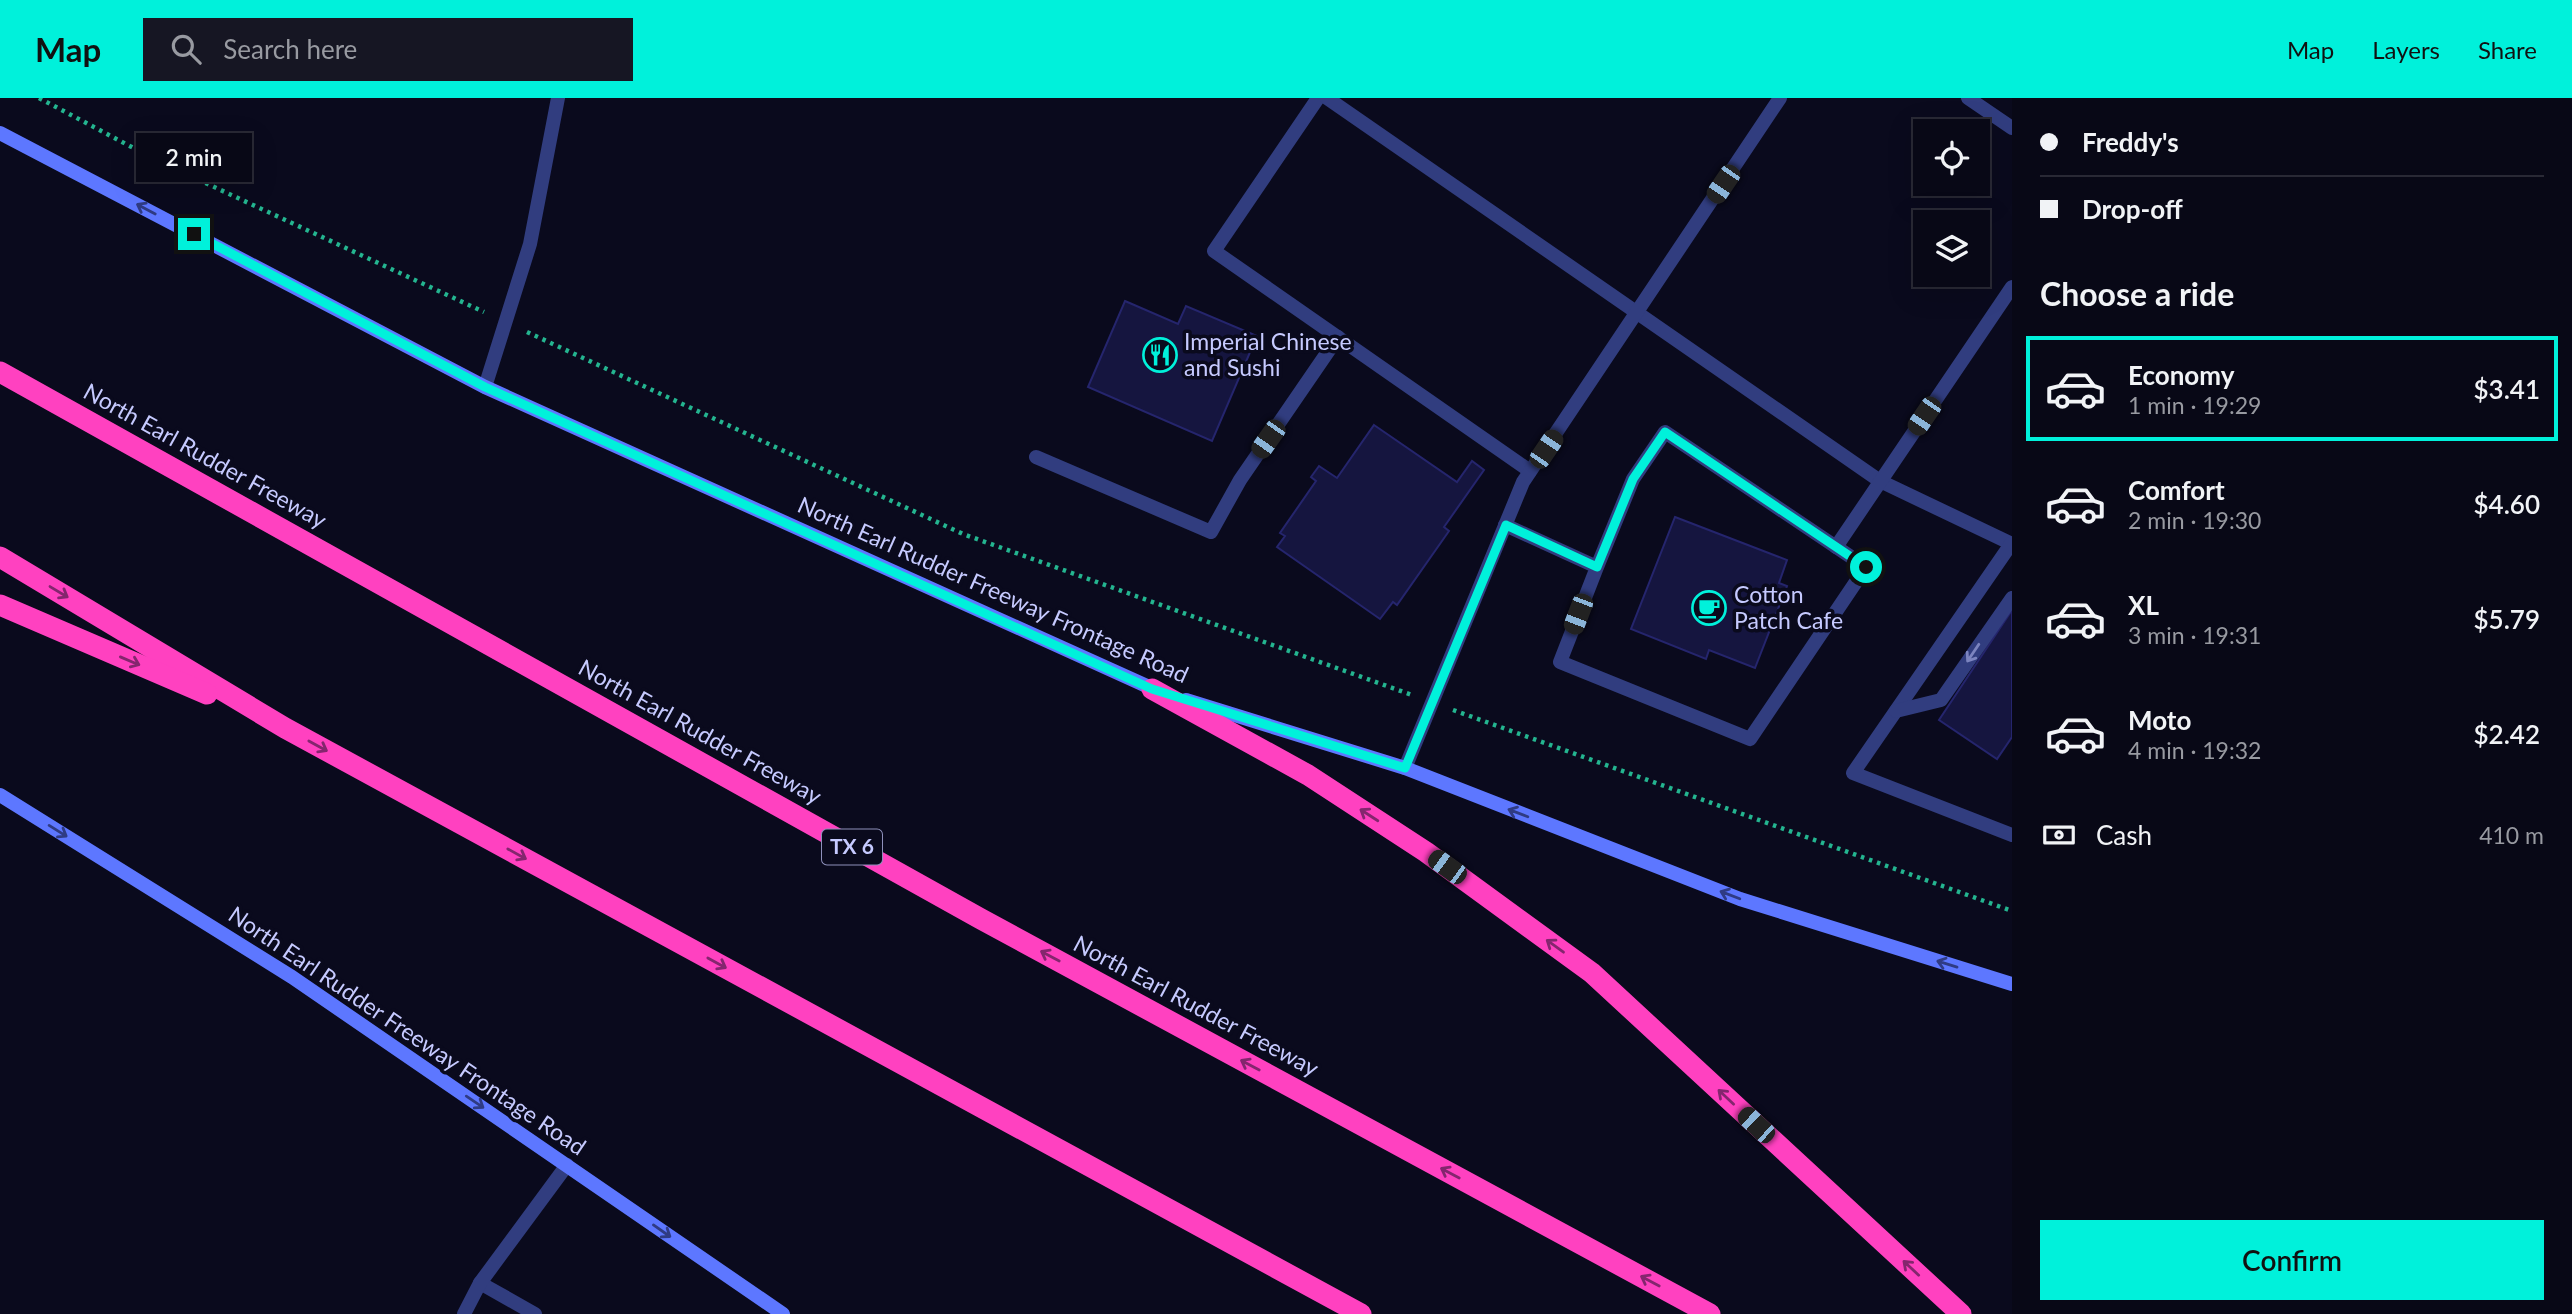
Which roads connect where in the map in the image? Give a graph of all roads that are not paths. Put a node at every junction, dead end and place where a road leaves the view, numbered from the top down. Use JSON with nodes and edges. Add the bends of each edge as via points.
{"nodes":[{"id":1,"x":558,"y":98,"type":"edge"},
{"id":2,"x":1318,"y":98,"type":"edge"},
{"id":3,"x":1327,"y":98,"type":"edge"},
{"id":4,"x":1780,"y":98,"type":"edge"},
{"id":5,"x":1968,"y":98,"type":"edge"},
{"id":6,"x":2012,"y":128,"type":"edge"},
{"id":7,"x":0,"y":133,"type":"edge"},
{"id":8,"x":2012,"y":287,"type":"edge"},
{"id":9,"x":1637,"y":312,"type":"junction"},
{"id":10,"x":1338,"y":337,"type":"junction"},
{"id":11,"x":0,"y":372,"type":"edge"},
{"id":12,"x":485,"y":387,"type":"junction"},
{"id":13,"x":1036,"y":457,"type":"dead end"},
{"id":14,"x":1530,"y":471,"type":"junction"},
{"id":15,"x":1880,"y":481,"type":"junction"},
{"id":16,"x":1506,"y":525,"type":"junction"},
{"id":17,"x":2011,"y":544,"type":"edge"},
{"id":18,"x":1836,"y":547,"type":"junction"},
{"id":19,"x":0,"y":557,"type":"edge"},
{"id":20,"x":1597,"y":567,"type":"junction"},
{"id":21,"x":2012,"y":598,"type":"edge"},
{"id":22,"x":0,"y":605,"type":"edge"},
{"id":23,"x":1152,"y":689,"type":"junction"},
{"id":24,"x":1896,"y":711,"type":"junction"},
{"id":25,"x":285,"y":728,"type":"junction"},
{"id":26,"x":1405,"y":768,"type":"junction"},
{"id":27,"x":0,"y":795,"type":"edge"},
{"id":28,"x":2012,"y":834,"type":"edge"},
{"id":29,"x":2012,"y":984,"type":"edge"},
{"id":30,"x":567,"y":1165,"type":"junction"},
{"id":31,"x":480,"y":1283,"type":"junction"},
{"id":32,"x":464,"y":1314,"type":"edge"},
{"id":33,"x":535,"y":1314,"type":"edge"},
{"id":34,"x":783,"y":1314,"type":"edge"},
{"id":35,"x":1361,"y":1314,"type":"edge"},
{"id":36,"x":1710,"y":1314,"type":"edge"},
{"id":37,"x":1961,"y":1314,"type":"edge"}],
"edges":[{"from":1,"to":12,"type":"street","via":[[530,244]]},
{"from":2,"to":10,"type":"street","via":[[1214,250]]},
{"from":3,"to":9,"type":"street"},
{"from":4,"to":9,"type":"street"},
{"from":5,"to":6,"type":"street"},
{"from":12,"to":7,"type":"main road","name":"North Earl Rudder Freeway Frontage Road","one_way":true},
{"from":8,"to":15,"type":"street"},
{"from":9,"to":14,"type":"street"},
{"from":9,"to":15,"type":"street"},
{"from":10,"to":13,"type":"street","via":[[1240,480],[1211,532]]},
{"from":10,"to":14,"type":"street"},
{"from":36,"to":11,"type":"highway","name":"North Earl Rudder Freeway","number":"TX 6","one_way":true,"via":[[981,919]]},
{"from":12,"to":23,"type":"main road","name":"North Earl Rudder Freeway Frontage Road"},
{"from":14,"to":16,"type":"street"},
{"from":15,"to":17,"type":"street"},
{"from":15,"to":18,"type":"street"},
{"from":16,"to":20,"type":"street"},
{"from":16,"to":26,"type":"street"},
{"from":17,"to":24,"type":"street"},
{"from":18,"to":20,"type":"street","via":[[1665,432],[1633,479]]},
{"from":18,"to":20,"type":"street","via":[[1866,567],[1750,739],[1560,662]]},
{"from":19,"to":25,"type":"highway","one_way":true},
{"from":21,"to":24,"type":"street","one_way":true,"via":[[1941,699]]},
{"from":22,"to":25,"type":"highway","one_way":true},
{"from":23,"to":26,"type":"main road","name":"North Earl Rudder Freeway Frontage Road"},
{"from":37,"to":23,"type":"highway","one_way":true,"via":[[1592,973],[1426,852],[1308,775]]},
{"from":24,"to":28,"type":"street","via":[[1853,773]]},
{"from":25,"to":35,"type":"highway","one_way":true},
{"from":29,"to":26,"type":"main road","name":"North Earl Rudder Freeway Frontage Road","one_way":true,"via":[[1740,899]]},
{"from":27,"to":30,"type":"main road","name":"North Earl Rudder Freeway Frontage Road","one_way":true,"via":[[292,976]]},
{"from":30,"to":31,"type":"street"},
{"from":30,"to":34,"type":"main road","name":"North Earl Rudder Freeway Frontage Road","one_way":true},
{"from":31,"to":32,"type":"street"},
{"from":31,"to":33,"type":"street"}]}
